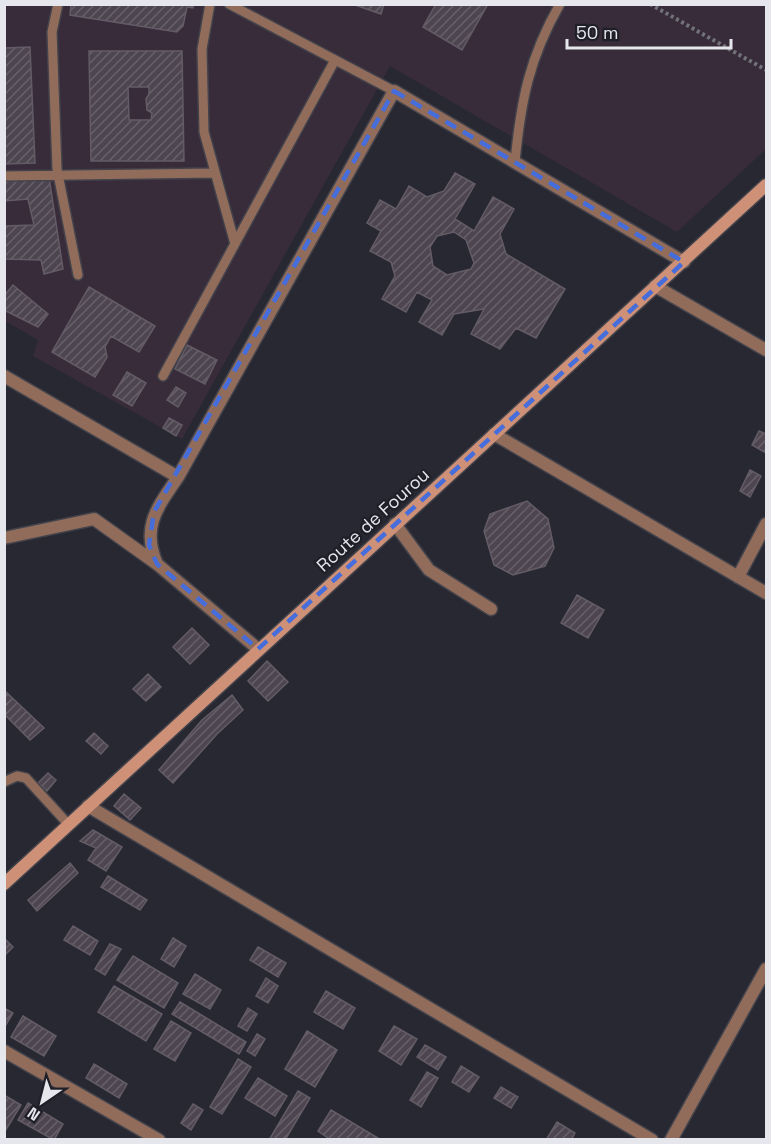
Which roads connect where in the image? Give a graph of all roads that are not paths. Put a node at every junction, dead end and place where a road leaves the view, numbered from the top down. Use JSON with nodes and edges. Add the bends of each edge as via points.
{"nodes":[{"id":1,"x":58,"y":4,"type":"edge"},
{"id":2,"x":210,"y":4,"type":"edge"},
{"id":3,"x":229,"y":4,"type":"edge"},
{"id":4,"x":560,"y":4,"type":"edge"},
{"id":5,"x":335,"y":60,"type":"junction"},
{"id":6,"x":394,"y":91,"type":"junction"},
{"id":7,"x":515,"y":161,"type":"junction"},
{"id":8,"x":215,"y":173,"type":"junction"},
{"id":9,"x":58,"y":175,"type":"junction"},
{"id":10,"x":4,"y":176,"type":"edge"},
{"id":11,"x":766,"y":185,"type":"edge"},
{"id":12,"x":235,"y":244,"type":"junction"},
{"id":13,"x":684,"y":262,"type":"junction"},
{"id":14,"x":78,"y":275,"type":"dead end"},
{"id":15,"x":654,"y":286,"type":"junction"},
{"id":16,"x":766,"y":350,"type":"edge"},
{"id":17,"x":4,"y":376,"type":"edge"},
{"id":18,"x":163,"y":376,"type":"dead end"},
{"id":19,"x":494,"y":434,"type":"junction"},
{"id":20,"x":178,"y":477,"type":"junction"},
{"id":21,"x":395,"y":524,"type":"junction"},
{"id":22,"x":766,"y":524,"type":"edge"},
{"id":23,"x":4,"y":538,"type":"edge"},
{"id":24,"x":157,"y":564,"type":"junction"},
{"id":25,"x":738,"y":577,"type":"junction"},
{"id":26,"x":766,"y":593,"type":"edge"},
{"id":27,"x":491,"y":609,"type":"dead end"},
{"id":28,"x":258,"y":649,"type":"junction"},
{"id":29,"x":4,"y":782,"type":"edge"},
{"id":30,"x":88,"y":806,"type":"junction"},
{"id":31,"x":69,"y":825,"type":"junction"},
{"id":32,"x":4,"y":884,"type":"edge"},
{"id":33,"x":766,"y":969,"type":"edge"},
{"id":34,"x":4,"y":1051,"type":"edge"},
{"id":35,"x":159,"y":1140,"type":"edge"},
{"id":36,"x":652,"y":1140,"type":"edge"},
{"id":37,"x":671,"y":1140,"type":"edge"}],
"edges":[{"from":1,"to":9,"type":"lane","via":[[52,32]]},
{"from":2,"to":8,"type":"lane","via":[[202,49],[204,132]]},
{"from":3,"to":5,"type":"lane"},
{"from":4,"to":7,"type":"lane","via":[[534,56],[521,101]]},
{"from":5,"to":6,"type":"lane"},
{"from":5,"to":12,"type":"lane"},
{"from":6,"to":7,"type":"street"},
{"from":6,"to":20,"type":"street"},
{"from":7,"to":13,"type":"street"},
{"from":8,"to":9,"type":"lane"},
{"from":8,"to":12,"type":"lane"},
{"from":9,"to":10,"type":"lane"},
{"from":9,"to":14,"type":"lane"},
{"from":11,"to":13,"type":"main road","name":"Route de Fourou"},
{"from":12,"to":18,"type":"lane"},
{"from":13,"to":15,"type":"main road","name":"Route de Fourou"},
{"from":15,"to":16,"type":"street"},
{"from":15,"to":19,"type":"main road","name":"Route de Fourou"},
{"from":17,"to":20,"type":"street"},
{"from":19,"to":21,"type":"main road","name":"Route de Fourou"},
{"from":19,"to":25,"type":"street"},
{"from":20,"to":24,"type":"street","via":[[154,512],[149,545]]},
{"from":21,"to":27,"type":"street","via":[[429,570]]},
{"from":21,"to":28,"type":"main road","name":"Route de Fourou"},
{"from":22,"to":25,"type":"street"},
{"from":23,"to":24,"type":"street","via":[[94,519]]},
{"from":24,"to":28,"type":"street"},
{"from":25,"to":26,"type":"street"},
{"from":28,"to":30,"type":"main road","name":"Route de Fourou"},
{"from":29,"to":31,"type":"lane","via":[[17,776],[26,778]]},
{"from":30,"to":31,"type":"main road","name":"Route de Fourou"},
{"from":30,"to":36,"type":"street"},
{"from":31,"to":32,"type":"main road","name":"Route de Fourou"},
{"from":33,"to":37,"type":"street"},
{"from":34,"to":35,"type":"street"}]}
